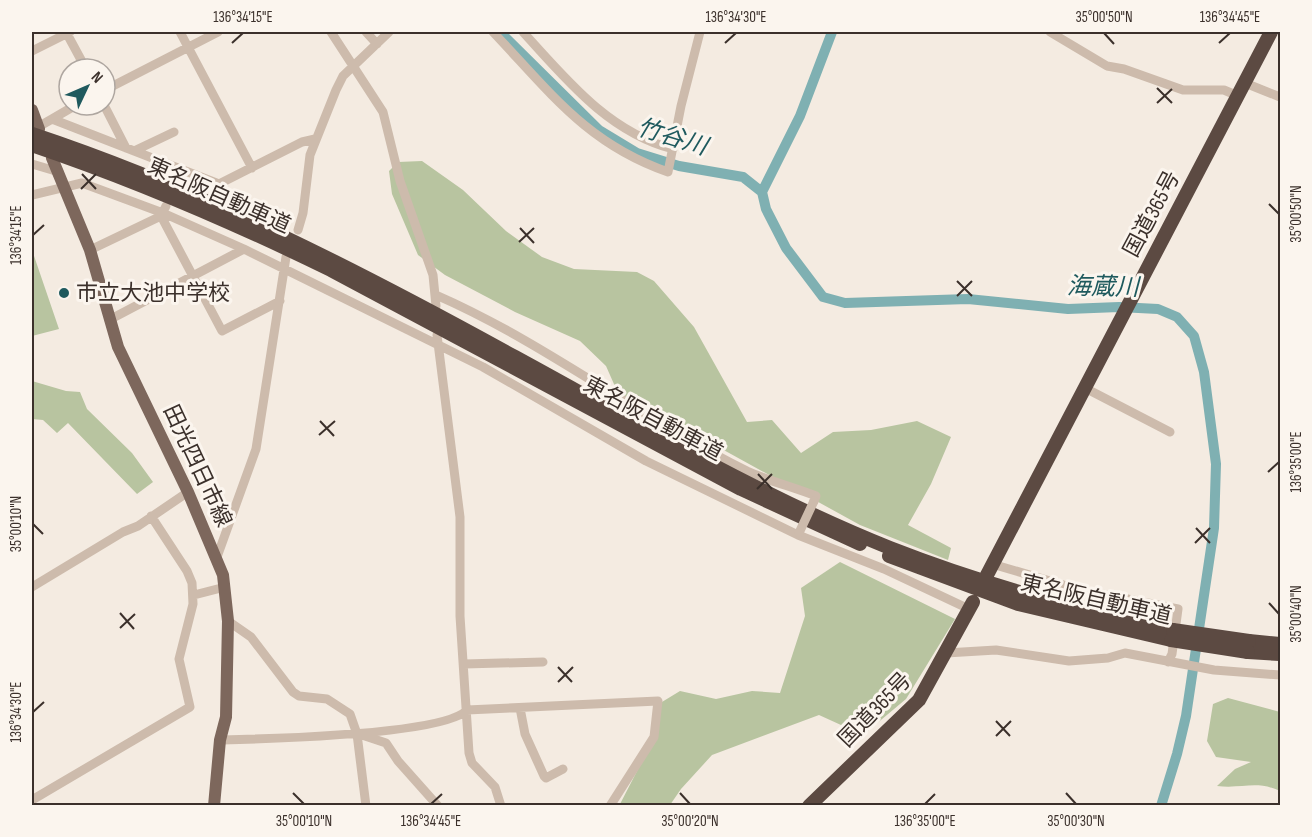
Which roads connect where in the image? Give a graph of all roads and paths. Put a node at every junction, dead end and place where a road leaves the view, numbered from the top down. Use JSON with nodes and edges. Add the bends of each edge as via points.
{"nodes":[{"id":1,"x":68,"y":32,"type":"edge"},
{"id":2,"x":180,"y":32,"type":"edge"},
{"id":3,"x":218,"y":32,"type":"edge"},
{"id":4,"x":331,"y":32,"type":"edge"},
{"id":5,"x":366,"y":32,"type":"edge"},
{"id":6,"x":389,"y":32,"type":"edge"},
{"id":7,"x":493,"y":32,"type":"edge"},
{"id":8,"x":523,"y":32,"type":"edge"},
{"id":9,"x":700,"y":32,"type":"edge"},
{"id":10,"x":1050,"y":32,"type":"edge"},
{"id":11,"x":1271,"y":32,"type":"edge"},
{"id":12,"x":377,"y":44,"type":"junction"},
{"id":13,"x":188,"y":47,"type":"junction"},
{"id":14,"x":32,"y":51,"type":"edge"},
{"id":15,"x":80,"y":57,"type":"edge"},
{"id":16,"x":353,"y":66,"type":"junction"},
{"id":17,"x":1245,"y":83,"type":"junction"},
{"id":18,"x":117,"y":84,"type":"edge"},
{"id":19,"x":1238,"y":96,"type":"junction"},
{"id":20,"x":1281,"y":97,"type":"edge"},
{"id":21,"x":32,"y":110,"type":"edge"},
{"id":22,"x":57,"y":116,"type":"edge"},
{"id":23,"x":111,"y":117,"type":"edge"},
{"id":24,"x":52,"y":119,"type":"junction"},
{"id":25,"x":36,"y":130,"type":"edge"},
{"id":26,"x":174,"y":132,"type":"dead end"},
{"id":27,"x":315,"y":139,"type":"junction"},
{"id":28,"x":32,"y":145,"type":"edge"},
{"id":29,"x":130,"y":150,"type":"junction"},
{"id":30,"x":672,"y":150,"type":"junction"},
{"id":31,"x":52,"y":158,"type":"dead end"},
{"id":32,"x":32,"y":164,"type":"edge"},
{"id":33,"x":252,"y":168,"type":"junction"},
{"id":34,"x":58,"y":172,"type":"junction"},
{"id":35,"x":66,"y":187,"type":"junction"},
{"id":36,"x":32,"y":195,"type":"edge"},
{"id":37,"x":163,"y":212,"type":"junction"},
{"id":38,"x":298,"y":230,"type":"dead end"},
{"id":39,"x":244,"y":249,"type":"junction"},
{"id":40,"x":90,"y":250,"type":"junction"},
{"id":41,"x":286,"y":257,"type":"dead end"},
{"id":42,"x":286,"y":270,"type":"junction"},
{"id":43,"x":193,"y":276,"type":"junction"},
{"id":44,"x":436,"y":295,"type":"junction"},
{"id":45,"x":280,"y":301,"type":"junction"},
{"id":46,"x":436,"y":306,"type":"dead end"},
{"id":47,"x":109,"y":320,"type":"junction"},
{"id":48,"x":436,"y":340,"type":"junction"},
{"id":49,"x":1085,"y":388,"type":"junction"},
{"id":50,"x":1170,"y":432,"type":"dead end"},
{"id":51,"x":188,"y":492,"type":"junction"},
{"id":52,"x":151,"y":516,"type":"junction"},
{"id":53,"x":799,"y":534,"type":"junction"},
{"id":54,"x":217,"y":557,"type":"junction"},
{"id":55,"x":990,"y":570,"type":"joint"},
{"id":56,"x":32,"y":587,"type":"edge"},
{"id":57,"x":225,"y":587,"type":"junction"},
{"id":58,"x":194,"y":595,"type":"junction"},
{"id":59,"x":971,"y":605,"type":"joint"},
{"id":60,"x":228,"y":621,"type":"junction"},
{"id":61,"x":1172,"y":635,"type":"junction"},
{"id":62,"x":1281,"y":644,"type":"edge"},
{"id":63,"x":1248,"y":646,"type":"junction"},
{"id":64,"x":946,"y":653,"type":"junction"},
{"id":65,"x":1281,"y":654,"type":"edge"},
{"id":66,"x":543,"y":662,"type":"dead end"},
{"id":67,"x":1173,"y":663,"type":"junction"},
{"id":68,"x":464,"y":664,"type":"junction"},
{"id":69,"x":1281,"y":675,"type":"edge"},
{"id":70,"x":520,"y":708,"type":"junction"},
{"id":71,"x":467,"y":710,"type":"junction"},
{"id":72,"x":357,"y":734,"type":"junction"},
{"id":73,"x":220,"y":740,"type":"junction"},
{"id":74,"x":563,"y":769,"type":"dead end"},
{"id":75,"x":32,"y":800,"type":"edge"},
{"id":76,"x":214,"y":806,"type":"edge"},
{"id":77,"x":366,"y":806,"type":"edge"},
{"id":78,"x":438,"y":806,"type":"edge"},
{"id":79,"x":501,"y":806,"type":"edge"},
{"id":80,"x":610,"y":806,"type":"edge"},
{"id":81,"x":809,"y":806,"type":"edge"}],
"edges":[{"from":1,"to":14,"type":"street"},
{"from":1,"to":15,"type":"street"},
{"from":2,"to":13,"type":"street"},
{"from":3,"to":13,"type":"street"},
{"from":4,"to":16,"type":"street"},
{"from":5,"to":12,"type":"street"},
{"from":6,"to":12,"type":"street"},
{"from":7,"to":30,"type":"street","via":[[591,132],[643,163],[669,170]]},
{"from":8,"to":30,"type":"street","via":[[599,110],[636,136]]},
{"from":9,"to":30,"type":"street"},
{"from":10,"to":19,"type":"street","via":[[1107,66],[1183,90],[1224,90]]},
{"from":11,"to":17,"type":"highway","name":"国道365号"},
{"from":12,"to":16,"type":"street"},
{"from":13,"to":18,"type":"street"},
{"from":13,"to":33,"type":"street"},
{"from":16,"to":27,"type":"street","via":[[336,90]]},
{"from":16,"to":44,"type":"street","via":[[387,123],[400,181]]},
{"from":17,"to":19,"type":"highway","name":"国道365号"},
{"from":17,"to":20,"type":"street"},
{"from":19,"to":49,"type":"highway","name":"国道365号"},
{"from":21,"to":25,"type":"main road"},
{"from":22,"to":24,"type":"street"},
{"from":23,"to":29,"type":"street"},
{"from":24,"to":25,"type":"street"},
{"from":24,"to":29,"type":"street"},
{"from":25,"to":61,"type":"highway","name":"東名阪自動車道","via":[[269,228],[735,475],[888,547],[1023,595]]},
{"from":26,"to":29,"type":"street"},
{"from":27,"to":33,"type":"street"},
{"from":27,"to":38,"type":"street"},
{"from":28,"to":61,"type":"highway","name":"東名阪自動車道","via":[[145,185],[264,237],[741,489],[832,532],[1018,604],[1070,619]]},
{"from":29,"to":33,"type":"street","via":[[219,184]]},
{"from":31,"to":34,"type":"main road","name":"田光四日市線"},
{"from":32,"to":34,"type":"street"},
{"from":34,"to":35,"type":"main road","name":"田光四日市線"},
{"from":35,"to":36,"type":"street"},
{"from":35,"to":37,"type":"street","via":[[82,183]]},
{"from":35,"to":40,"type":"main road","name":"田光四日市線"},
{"from":37,"to":39,"type":"street"},
{"from":37,"to":40,"type":"street"},
{"from":37,"to":43,"type":"street"},
{"from":39,"to":42,"type":"street"},
{"from":39,"to":43,"type":"street"},
{"from":40,"to":47,"type":"main road","name":"田光四日市線"},
{"from":41,"to":42,"type":"street"},
{"from":42,"to":45,"type":"street"},
{"from":42,"to":48,"type":"street"},
{"from":43,"to":45,"type":"street","via":[[222,332]]},
{"from":43,"to":47,"type":"street"},
{"from":44,"to":46,"type":"street"},
{"from":44,"to":53,"type":"street","bridge":true,"via":[[538,347],[745,470],[816,496]]},
{"from":45,"to":54,"type":"street","via":[[256,449]]},
{"from":47,"to":51,"type":"main road","name":"田光四日市線","via":[[129,372]]},
{"from":48,"to":53,"type":"street","via":[[646,461]]},
{"from":48,"to":68,"type":"street","via":[[460,517]]},
{"from":49,"to":50,"type":"street"},
{"from":49,"to":55,"type":"highway","name":"国道365号"},
{"from":51,"to":52,"type":"street"},
{"from":51,"to":54,"type":"main road","name":"田光四日市線"},
{"from":52,"to":56,"type":"street"},
{"from":52,"to":58,"type":"street","via":[[187,571]]},
{"from":53,"to":59,"type":"street"},
{"from":54,"to":57,"type":"main road","name":"田光四日市線"},
{"from":55,"to":67,"type":"street","via":[[1178,609]]},
{"from":57,"to":58,"type":"street"},
{"from":57,"to":60,"type":"main road","name":"田光四日市線"},
{"from":58,"to":75,"type":"street","via":[[179,659],[190,707]]},
{"from":59,"to":64,"type":"highway","name":"国道365号"},
{"from":60,"to":72,"type":"street","via":[[251,637],[292,692],[327,699],[345,708]]},
{"from":60,"to":73,"type":"main road","name":"田光四日市線","via":[[226,717]]},
{"from":61,"to":63,"type":"highway","name":"東名阪自動車道","bridge":true},
{"from":62,"to":63,"type":"highway","name":"東名阪自動車道"},
{"from":63,"to":65,"type":"highway","name":"東名阪自動車道"},
{"from":64,"to":67,"type":"street","via":[[996,650],[1069,661],[1125,653]]},
{"from":64,"to":81,"type":"highway","name":"国道365号","via":[[910,711]]},
{"from":66,"to":68,"type":"street"},
{"from":67,"to":69,"type":"street"},
{"from":68,"to":71,"type":"street"},
{"from":70,"to":71,"type":"street"},
{"from":70,"to":74,"type":"street","via":[[525,734],[544,776]]},
{"from":70,"to":80,"type":"street","via":[[658,700],[654,737]]},
{"from":71,"to":72,"type":"street","via":[[441,723]]},
{"from":71,"to":79,"type":"street","via":[[472,763],[495,787]]},
{"from":72,"to":73,"type":"street"},
{"from":72,"to":77,"type":"street"},
{"from":72,"to":78,"type":"street","via":[[386,743]]},
{"from":73,"to":76,"type":"main road","name":"田光四日市線"}]}
